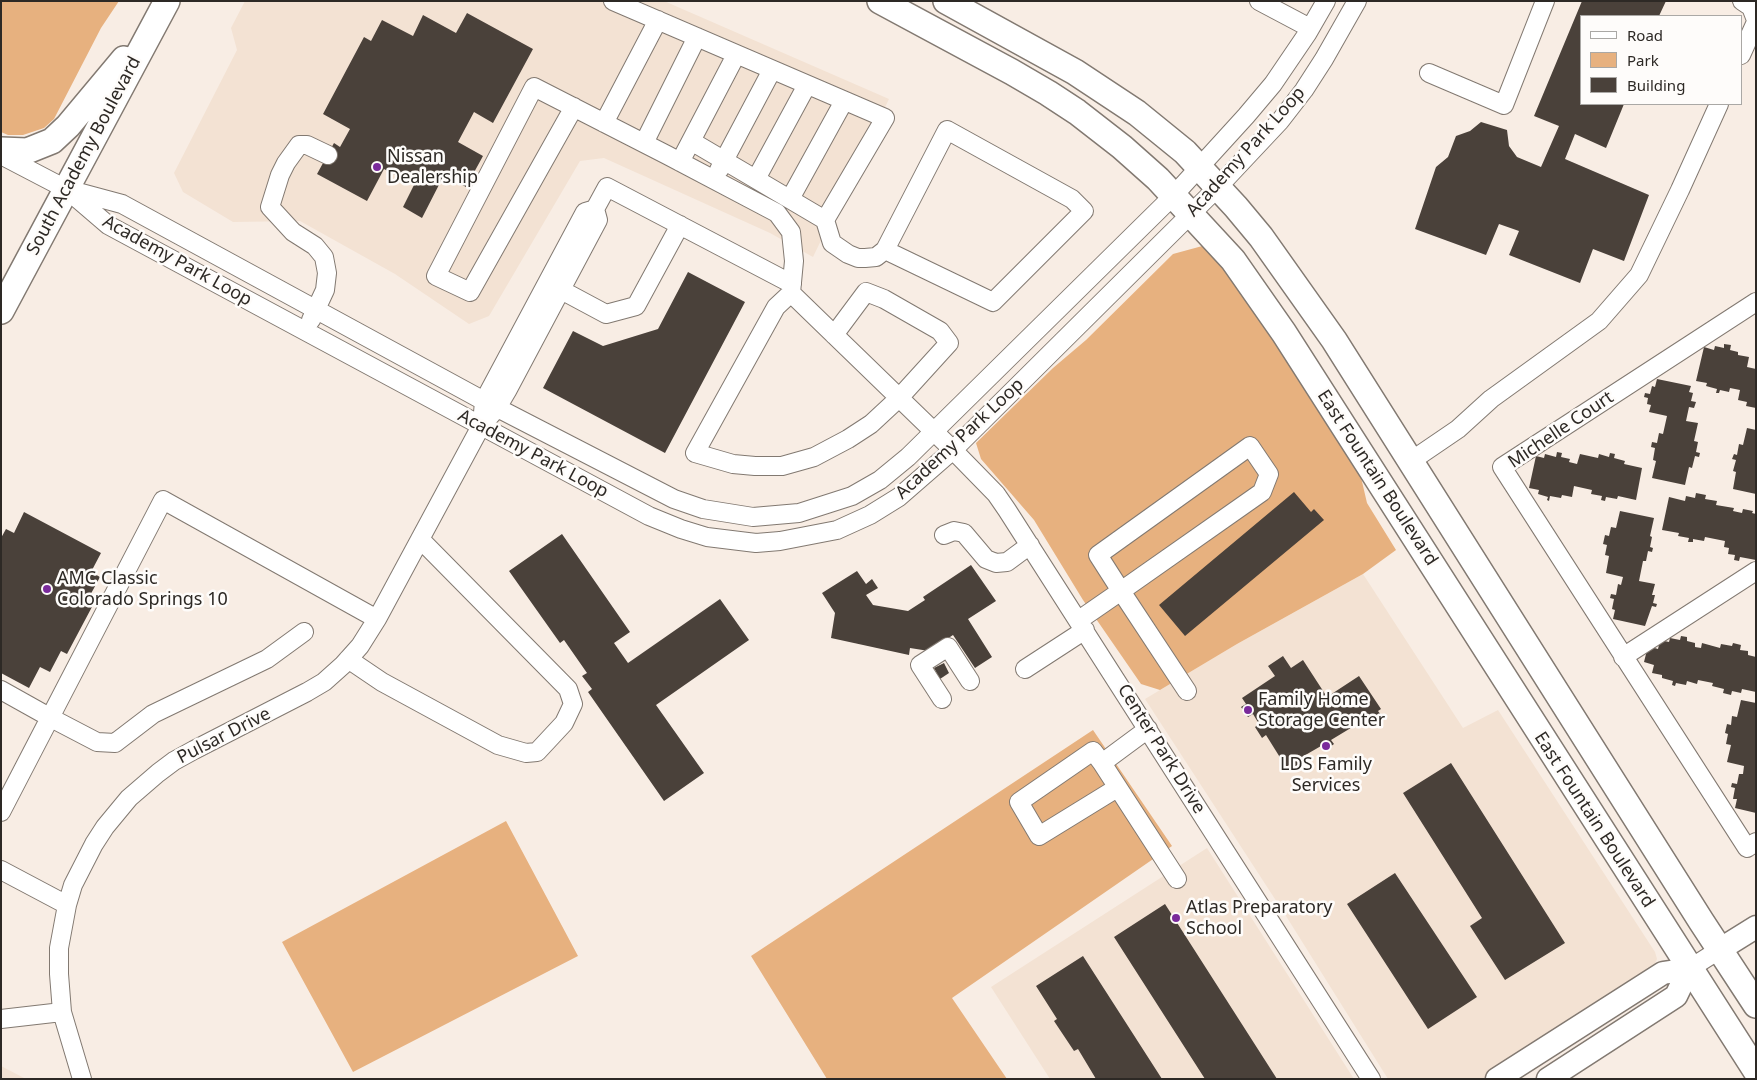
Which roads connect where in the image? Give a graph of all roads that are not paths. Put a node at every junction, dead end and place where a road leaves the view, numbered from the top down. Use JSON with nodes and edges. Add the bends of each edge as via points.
{"nodes":[{"id":1,"x":613,"y":1,"type":"edge"},
{"id":2,"x":880,"y":1,"type":"edge"},
{"id":3,"x":946,"y":1,"type":"edge"},
{"id":4,"x":1259,"y":1,"type":"edge"},
{"id":5,"x":1326,"y":1,"type":"edge"},
{"id":6,"x":1357,"y":1,"type":"edge"},
{"id":7,"x":1546,"y":1,"type":"edge"},
{"id":8,"x":1742,"y":1,"type":"edge"},
{"id":9,"x":162,"y":10,"type":"edge"},
{"id":10,"x":658,"y":20,"type":"junction"},
{"id":11,"x":1756,"y":21,"type":"edge"},
{"id":12,"x":1310,"y":28,"type":"junction"},
{"id":13,"x":696,"y":37,"type":"junction"},
{"id":14,"x":1742,"y":53,"type":"edge"},
{"id":15,"x":736,"y":55,"type":"junction"},
{"id":16,"x":772,"y":70,"type":"junction"},
{"id":17,"x":1429,"y":73,"type":"dead end"},
{"id":18,"x":807,"y":85,"type":"junction"},
{"id":19,"x":844,"y":101,"type":"junction"},
{"id":20,"x":1719,"y":105,"type":"edge"},
{"id":21,"x":574,"y":107,"type":"junction"},
{"id":22,"x":604,"y":123,"type":"junction"},
{"id":23,"x":691,"y":141,"type":"junction"},
{"id":24,"x":644,"y":143,"type":"junction"},
{"id":25,"x":1,"y":150,"type":"edge"},
{"id":26,"x":1,"y":155,"type":"edge"},
{"id":27,"x":328,"y":155,"type":"dead end"},
{"id":28,"x":724,"y":160,"type":"junction"},
{"id":29,"x":680,"y":162,"type":"junction"},
{"id":30,"x":1199,"y":167,"type":"junction"},
{"id":31,"x":756,"y":179,"type":"junction"},
{"id":32,"x":714,"y":180,"type":"junction"},
{"id":33,"x":1218,"y":187,"type":"junction"},
{"id":34,"x":66,"y":189,"type":"junction"},
{"id":35,"x":1174,"y":195,"type":"junction"},
{"id":36,"x":790,"y":199,"type":"junction"},
{"id":37,"x":1192,"y":214,"type":"junction"},
{"id":38,"x":825,"y":220,"type":"junction"},
{"id":39,"x":680,"y":225,"type":"junction"},
{"id":40,"x":885,"y":250,"type":"junction"},
{"id":41,"x":554,"y":286,"type":"junction"},
{"id":42,"x":791,"y":289,"type":"junction"},
{"id":43,"x":1756,"y":302,"type":"edge"},
{"id":44,"x":316,"y":310,"type":"junction"},
{"id":45,"x":1,"y":311,"type":"edge"},
{"id":46,"x":305,"y":331,"type":"junction"},
{"id":47,"x":834,"y":335,"type":"junction"},
{"id":48,"x":899,"y":398,"type":"junction"},
{"id":49,"x":491,"y":405,"type":"junction"},
{"id":50,"x":481,"y":426,"type":"junction"},
{"id":51,"x":934,"y":432,"type":"junction"},
{"id":52,"x":953,"y":450,"type":"junction"},
{"id":53,"x":1410,"y":461,"type":"junction"},
{"id":54,"x":944,"y":535,"type":"dead end"},
{"id":55,"x":420,"y":539,"type":"junction"},
{"id":56,"x":1030,"y":546,"type":"junction"},
{"id":57,"x":1756,"y":571,"type":"edge"},
{"id":58,"x":1121,"y":591,"type":"junction"},
{"id":59,"x":377,"y":619,"type":"junction"},
{"id":60,"x":1082,"y":625,"type":"junction"},
{"id":61,"x":304,"y":632,"type":"dead end"},
{"id":62,"x":1623,"y":657,"type":"junction"},
{"id":63,"x":348,"y":659,"type":"junction"},
{"id":64,"x":1025,"y":669,"type":"dead end"},
{"id":65,"x":970,"y":681,"type":"dead end"},
{"id":66,"x":1,"y":690,"type":"edge"},
{"id":67,"x":1187,"y":691,"type":"dead end"},
{"id":68,"x":942,"y":699,"type":"dead end"},
{"id":69,"x":51,"y":718,"type":"junction"},
{"id":70,"x":1148,"y":729,"type":"junction"},
{"id":71,"x":1098,"y":757,"type":"junction"},
{"id":72,"x":1118,"y":788,"type":"junction"},
{"id":73,"x":1,"y":812,"type":"edge"},
{"id":74,"x":1756,"y":842,"type":"edge"},
{"id":75,"x":1,"y":870,"type":"edge"},
{"id":76,"x":1177,"y":879,"type":"dead end"},
{"id":77,"x":67,"y":905,"type":"junction"},
{"id":78,"x":1756,"y":927,"type":"edge"},
{"id":79,"x":1720,"y":950,"type":"junction"},
{"id":80,"x":1689,"y":969,"type":"junction"},
{"id":81,"x":1756,"y":1005,"type":"edge"},
{"id":82,"x":62,"y":1012,"type":"junction"},
{"id":83,"x":1,"y":1019,"type":"edge"},
{"id":84,"x":1756,"y":1071,"type":"edge"},
{"id":85,"x":82,"y":1079,"type":"edge"},
{"id":86,"x":1371,"y":1079,"type":"edge"},
{"id":87,"x":1497,"y":1079,"type":"edge"},
{"id":88,"x":1548,"y":1079,"type":"edge"}],
"edges":[{"from":1,"to":10,"type":"street"},
{"from":2,"to":35,"type":"highway","name":"East Fountain Boulevard","via":[[1077,112],[1122,147]]},
{"from":3,"to":30,"type":"highway","name":"East Fountain Boulevard","via":[[1107,92],[1162,133]]},
{"from":4,"to":12,"type":"street"},
{"from":5,"to":12,"type":"street","name":"Academy Park Loop"},
{"from":6,"to":33,"type":"street","name":"Academy Park Loop","via":[[1304,90],[1280,121]]},
{"from":7,"to":17,"type":"street","via":[[1504,105]]},
{"from":8,"to":11,"type":"street","via":[[1751,7]]},
{"from":9,"to":25,"type":"highway","via":[[68,126],[52,141],[27,151]]},
{"from":9,"to":34,"type":"highway","name":"South Academy Boulevard"},
{"from":10,"to":13,"type":"street"},
{"from":10,"to":22,"type":"street"},
{"from":11,"to":14,"type":"street"},
{"from":12,"to":30,"type":"street","name":"Academy Park Loop","via":[[1273,84]]},
{"from":13,"to":15,"type":"street"},
{"from":13,"to":24,"type":"street"},
{"from":15,"to":16,"type":"street"},
{"from":15,"to":23,"type":"street"},
{"from":16,"to":18,"type":"street"},
{"from":16,"to":28,"type":"street"},
{"from":18,"to":19,"type":"street"},
{"from":18,"to":31,"type":"street"},
{"from":19,"to":36,"type":"street"},
{"from":19,"to":38,"type":"street","via":[[884,118]]},
{"from":20,"to":53,"type":"street","via":[[1639,274],[1599,321],[1491,399],[1458,429]]},
{"from":21,"to":21,"type":"street","via":[[534,87],[436,276],[470,292]]},
{"from":21,"to":22,"type":"street"},
{"from":22,"to":24,"type":"street"},
{"from":23,"to":28,"type":"street"},
{"from":23,"to":29,"type":"street"},
{"from":24,"to":29,"type":"street"},
{"from":26,"to":34,"type":"street"},
{"from":27,"to":44,"type":"street","via":[[299,145],[280,174],[270,208],[324,257],[327,273],[325,290]]},
{"from":28,"to":31,"type":"street"},
{"from":28,"to":32,"type":"street"},
{"from":29,"to":32,"type":"street"},
{"from":30,"to":33,"type":"highway","name":"East Fountain Boulevard"},
{"from":30,"to":35,"type":"street","name":"Academy Park Loop"},
{"from":31,"to":36,"type":"street"},
{"from":32,"to":42,"type":"street","via":[[777,214],[791,232],[794,262]]},
{"from":33,"to":37,"type":"street","name":"Academy Park Loop"},
{"from":33,"to":53,"type":"highway","name":"East Fountain Boulevard","via":[[1296,284]]},
{"from":34,"to":44,"type":"street","name":"Academy Park Loop","via":[[122,204]]},
{"from":34,"to":45,"type":"highway","name":"South Academy Boulevard"},
{"from":34,"to":46,"type":"street","name":"Academy Park Loop","via":[[108,225]]},
{"from":35,"to":37,"type":"highway","name":"East Fountain Boulevard"},
{"from":35,"to":51,"type":"street","name":"Academy Park Loop"},
{"from":36,"to":38,"type":"street"},
{"from":37,"to":52,"type":"street","name":"Academy Park Loop"},
{"from":37,"to":80,"type":"highway","name":"East Fountain Boulevard","via":[[1233,260],[1284,333]]},
{"from":38,"to":40,"type":"street","via":[[832,243],[848,254],[858,258],[876,257]]},
{"from":39,"to":41,"type":"street","via":[[636,306],[606,314]]},
{"from":39,"to":41,"type":"street","name":"Pulsar Drive","via":[[607,187],[596,209],[598,220]]},
{"from":39,"to":42,"type":"street","name":"Center Park Drive"},
{"from":40,"to":40,"type":"street","via":[[946,130],[1072,200],[1084,211],[993,302]]},
{"from":41,"to":49,"type":"street","name":"Pulsar Drive"},
{"from":42,"to":47,"type":"street","name":"Center Park Drive"},
{"from":42,"to":48,"type":"street","via":[[776,307],[695,453],[733,464],[782,466],[814,456],[848,439],[871,424]]},
{"from":43,"to":62,"type":"street","name":"Michelle Court","via":[[1502,467]]},
{"from":44,"to":46,"type":"street"},
{"from":44,"to":49,"type":"street","name":"Academy Park Loop"},
{"from":46,"to":50,"type":"street","name":"Academy Park Loop"},
{"from":47,"to":48,"type":"street","name":"Center Park Drive"},
{"from":47,"to":48,"type":"street","via":[[866,292],[940,331],[949,343]]},
{"from":48,"to":51,"type":"street","name":"Center Park Drive"},
{"from":49,"to":50,"type":"street","name":"Pulsar Drive"},
{"from":49,"to":51,"type":"street","name":"Academy Park Loop","via":[[674,499],[703,509],[753,517],[799,513],[852,496],[880,480]]},
{"from":50,"to":52,"type":"street","name":"Academy Park Loop","via":[[649,516],[707,537],[756,543],[837,530],[870,515],[899,498]]},
{"from":50,"to":55,"type":"street","name":"Pulsar Drive"},
{"from":51,"to":52,"type":"street","name":"Center Park Drive"},
{"from":52,"to":56,"type":"street","name":"Center Park Drive","via":[[996,494]]},
{"from":53,"to":79,"type":"highway","name":"East Fountain Boulevard"},
{"from":54,"to":56,"type":"street","via":[[954,531],[964,533],[986,558],[996,563],[1007,562]]},
{"from":55,"to":59,"type":"street","name":"Pulsar Drive"},
{"from":55,"to":63,"type":"street","via":[[568,689],[573,704],[564,723],[537,752],[526,754],[498,745],[382,682]]},
{"from":56,"to":60,"type":"street","name":"Center Park Drive"},
{"from":57,"to":62,"type":"street"},
{"from":58,"to":58,"type":"street","via":[[1262,492],[1269,474],[1250,446],[1098,555]]},
{"from":58,"to":60,"type":"street"},
{"from":58,"to":67,"type":"street"},
{"from":59,"to":63,"type":"street","name":"Pulsar Drive"},
{"from":59,"to":69,"type":"street","via":[[164,500]]},
{"from":60,"to":64,"type":"street"},
{"from":60,"to":70,"type":"street","name":"Center Park Drive"},
{"from":61,"to":69,"type":"street","via":[[267,659],[153,714],[115,743],[97,742]]},
{"from":62,"to":74,"type":"street","name":"Michelle Court","via":[[1747,848]]},
{"from":63,"to":77,"type":"street","name":"Pulsar Drive","via":[[324,682],[174,760],[142,786],[97,839],[73,884]]},
{"from":65,"to":68,"type":"street","via":[[948,647],[920,665]]},
{"from":66,"to":69,"type":"street"},
{"from":69,"to":73,"type":"street"},
{"from":70,"to":71,"type":"street"},
{"from":70,"to":86,"type":"street","name":"Center Park Drive"},
{"from":71,"to":72,"type":"street"},
{"from":71,"to":72,"type":"street","via":[[1019,802],[1039,836]]},
{"from":72,"to":76,"type":"street"},
{"from":75,"to":77,"type":"street"},
{"from":77,"to":82,"type":"street","name":"Pulsar Drive","via":[[59,948]]},
{"from":78,"to":79,"type":"main road"},
{"from":79,"to":80,"type":"street"},
{"from":79,"to":81,"type":"highway","name":"East Fountain Boulevard"},
{"from":80,"to":84,"type":"highway","name":"East Fountain Boulevard"},
{"from":80,"to":87,"type":"main road","via":[[1663,973]]},
{"from":80,"to":88,"type":"main road","via":[[1676,996]]},
{"from":82,"to":83,"type":"street"},
{"from":82,"to":85,"type":"street","name":"Pulsar Drive"}]}
